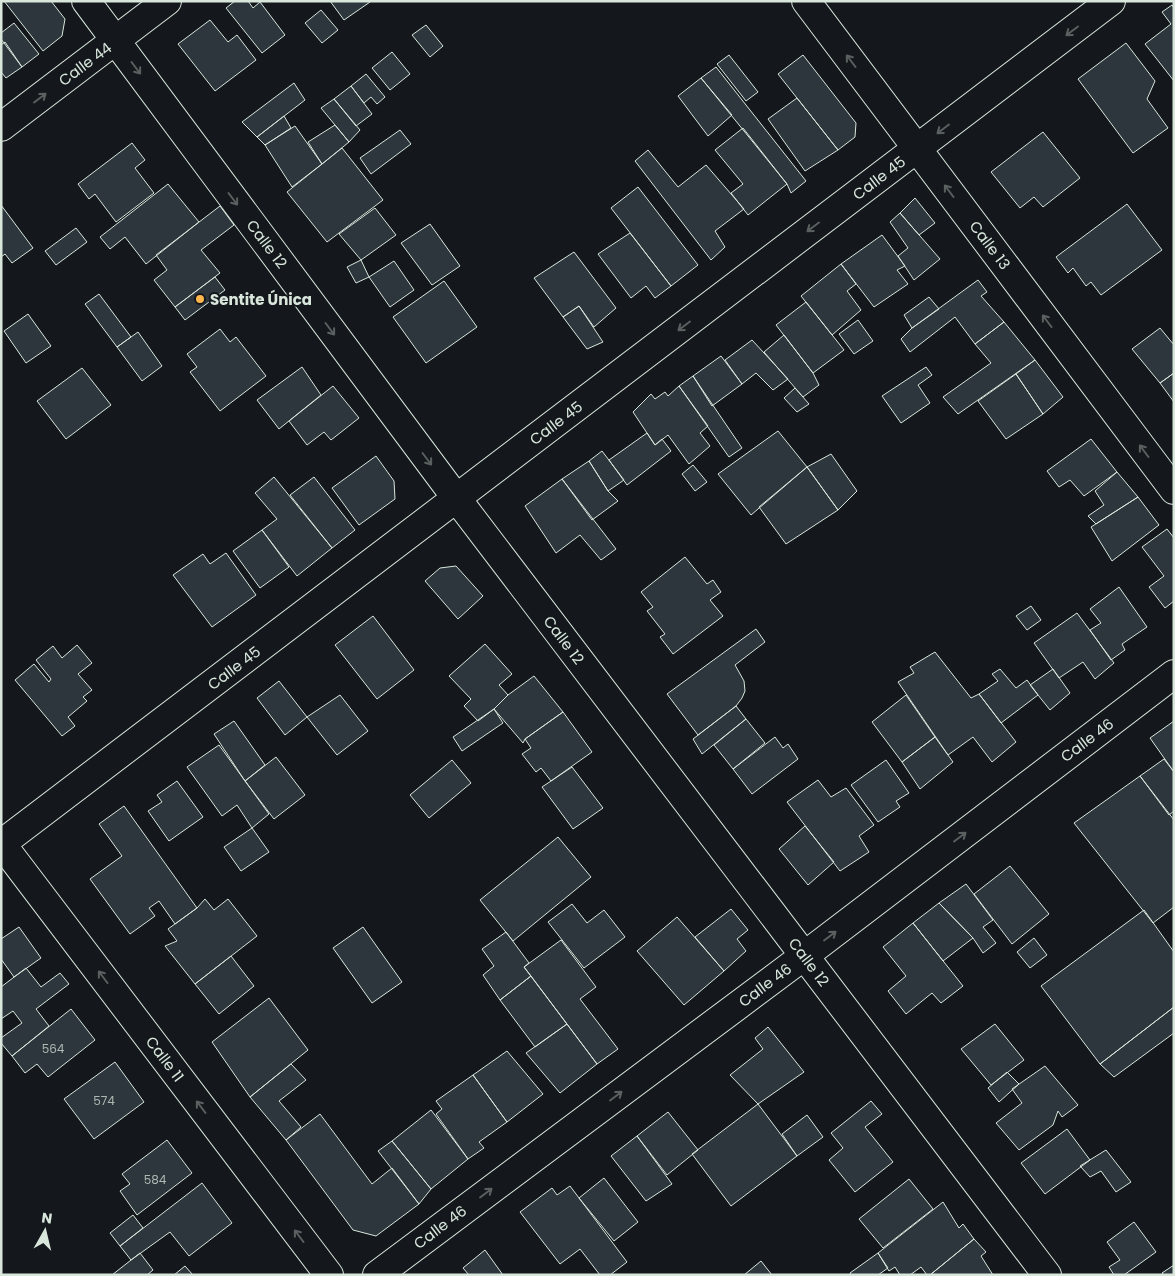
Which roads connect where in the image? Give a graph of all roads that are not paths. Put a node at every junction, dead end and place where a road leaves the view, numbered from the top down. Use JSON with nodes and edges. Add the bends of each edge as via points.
{"nodes":[{"id":1,"x":86,"y":1,"type":"edge"},
{"id":2,"x":168,"y":1,"type":"edge"},
{"id":3,"x":806,"y":1,"type":"edge"},
{"id":4,"x":1111,"y":1,"type":"edge"},
{"id":5,"x":116,"y":41,"type":"junction"},
{"id":6,"x":1,"y":127,"type":"edge"},
{"id":7,"x":917,"y":148,"type":"junction"},
{"id":8,"x":1174,"y":490,"type":"edge"},
{"id":9,"x":457,"y":499,"type":"junction"},
{"id":10,"x":1174,"y":674,"type":"edge"},
{"id":11,"x":1,"y":844,"type":"edge"},
{"id":12,"x":804,"y":956,"type":"junction"},
{"id":13,"x":329,"y":1275,"type":"edge"},
{"id":14,"x":377,"y":1275,"type":"edge"},
{"id":15,"x":1047,"y":1275,"type":"edge"}],
"edges":[{"from":1,"to":5,"type":"street","name":"Calle 12"},
{"from":2,"to":5,"type":"street","name":"Calle 44"},
{"from":7,"to":3,"type":"street","name":"Calle 13","one_way":true},
{"from":4,"to":7,"type":"street","name":"Calle 45","one_way":true},
{"from":6,"to":5,"type":"street","name":"Calle 44","one_way":true},
{"from":5,"to":9,"type":"street","name":"Calle 12","one_way":true},
{"from":8,"to":7,"type":"street","name":"Calle 13","one_way":true},
{"from":7,"to":9,"type":"street","name":"Calle 45","one_way":true},
{"from":9,"to":11,"type":"street","name":"Calle 45"},
{"from":9,"to":12,"type":"street","name":"Calle 12"},
{"from":12,"to":10,"type":"street","name":"Calle 46","one_way":true},
{"from":13,"to":11,"type":"street","name":"Calle 11","one_way":true},
{"from":14,"to":12,"type":"street","name":"Calle 46","one_way":true},
{"from":12,"to":15,"type":"street","name":"Calle 12"}]}
